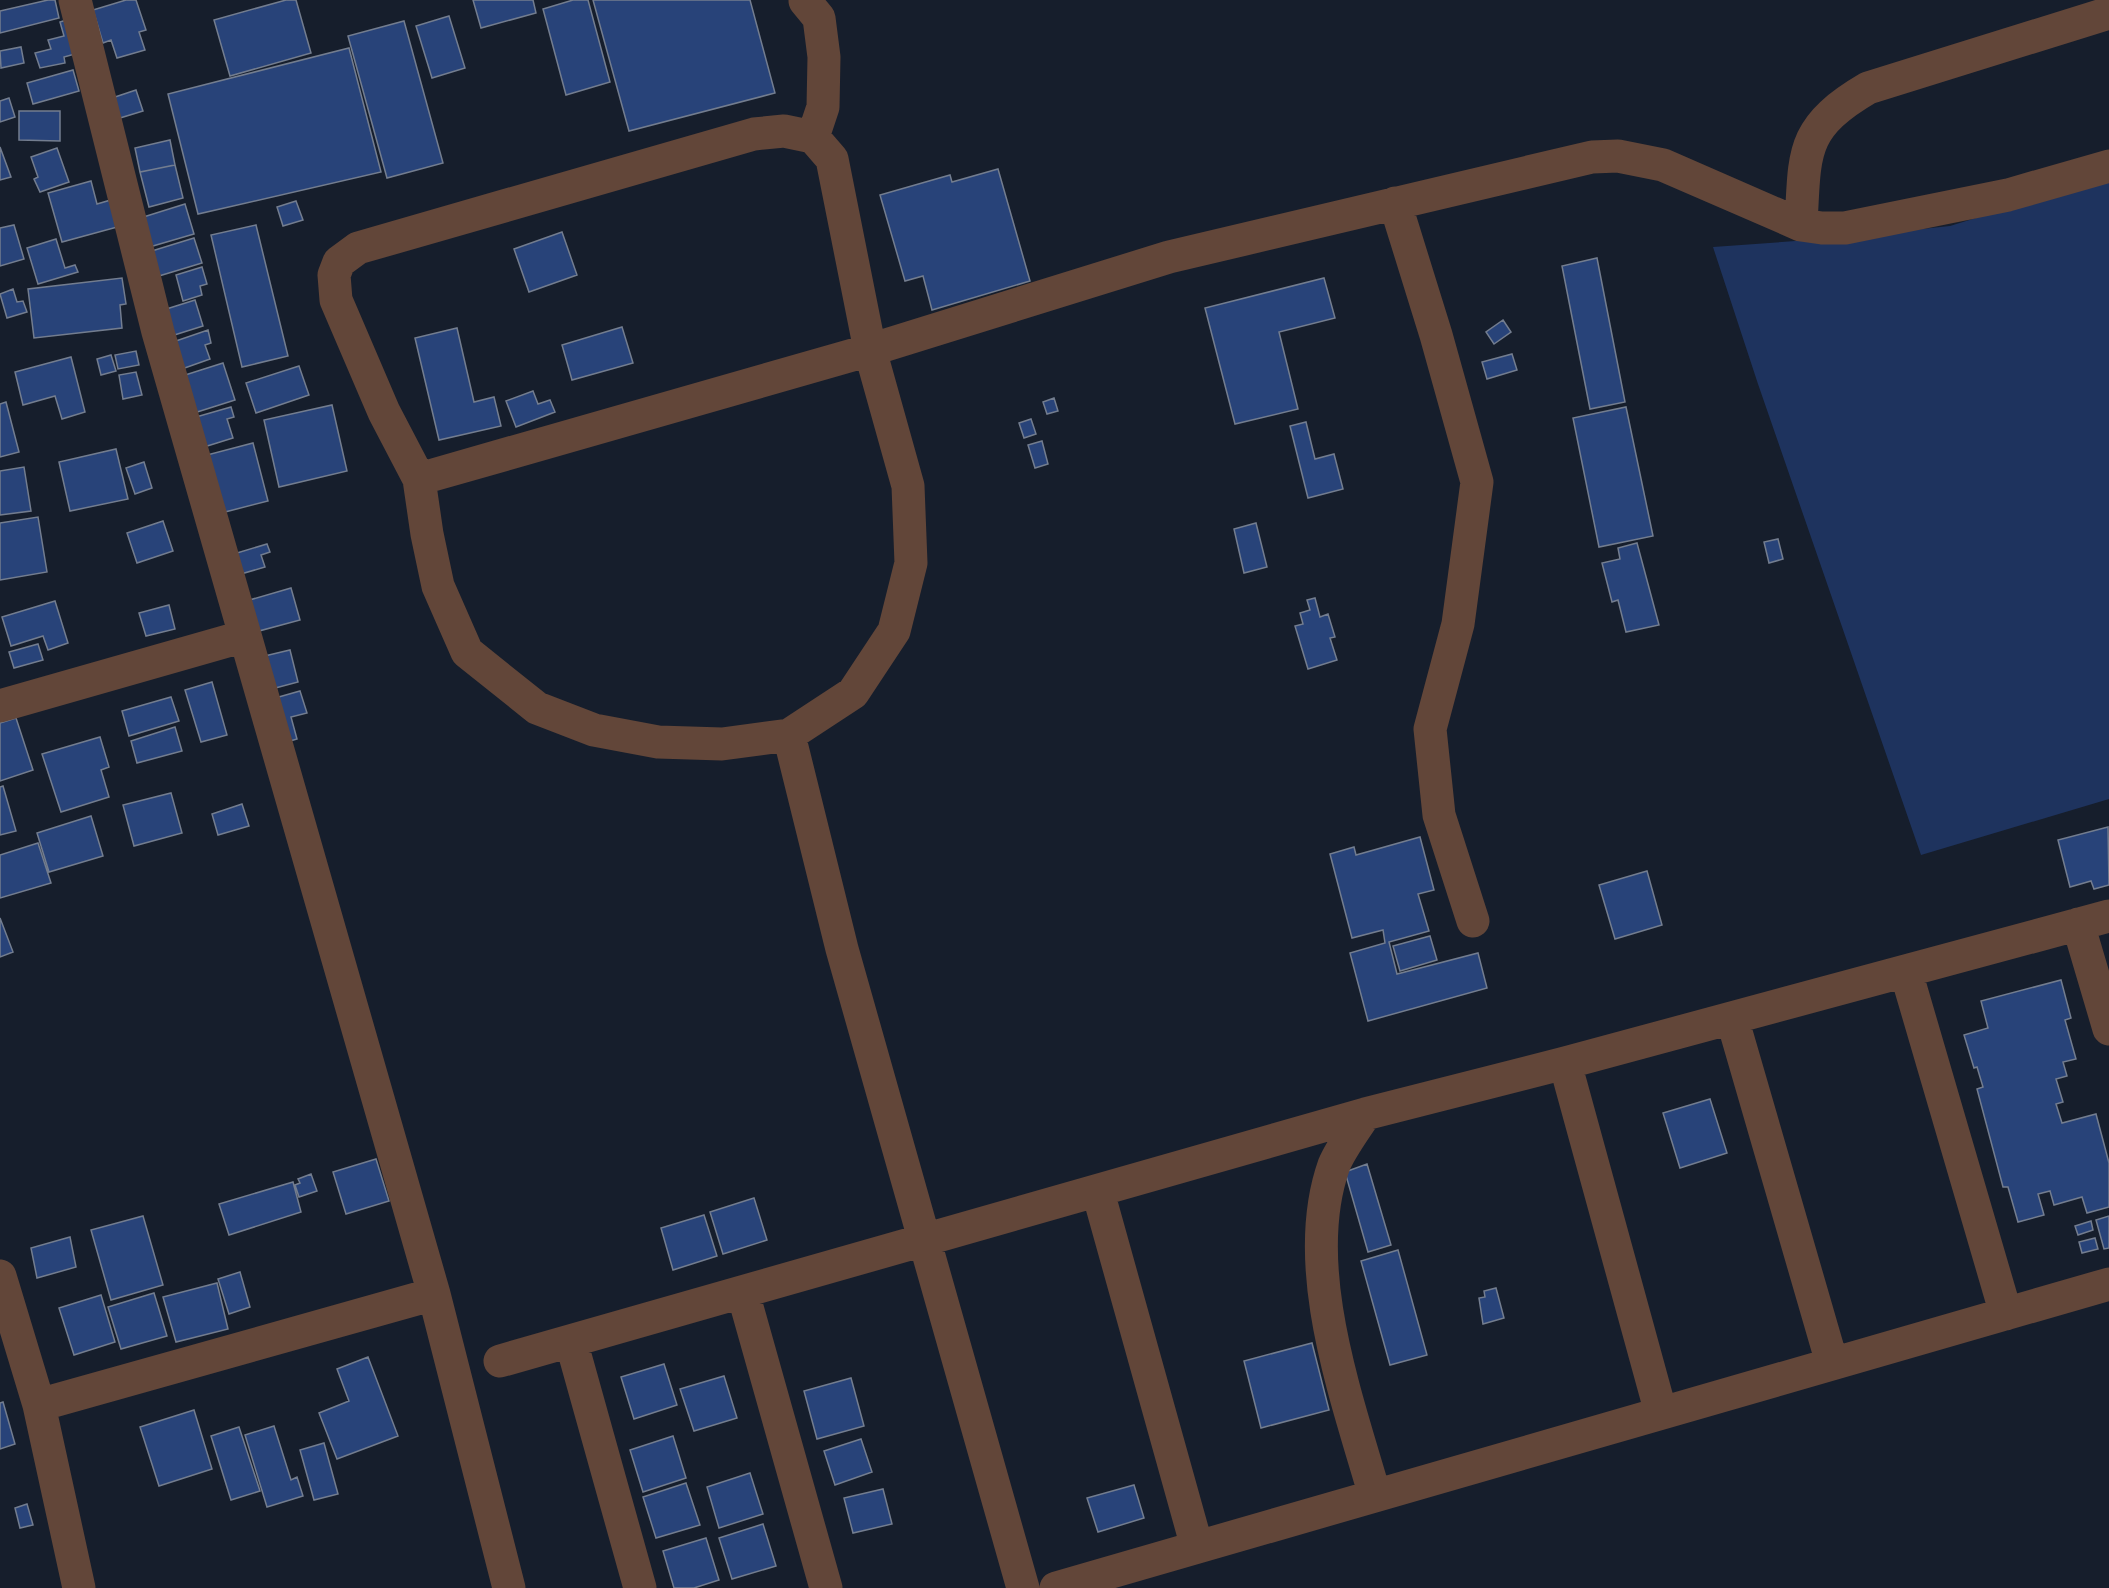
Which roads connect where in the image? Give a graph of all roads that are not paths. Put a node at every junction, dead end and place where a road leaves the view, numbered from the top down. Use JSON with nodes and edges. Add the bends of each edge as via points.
{"nodes":[{"id":1,"x":75,"y":0,"type":"edge"},
{"id":2,"x":805,"y":1,"type":"edge"},
{"id":3,"x":2066,"y":12,"type":"edge"},
{"id":4,"x":2109,"y":13,"type":"edge"},
{"id":5,"x":813,"y":137,"type":"junction"},
{"id":6,"x":2109,"y":166,"type":"edge"},
{"id":7,"x":1395,"y":203,"type":"junction"},
{"id":8,"x":1801,"y":225,"type":"junction"},
{"id":9,"x":870,"y":350,"type":"junction"},
{"id":10,"x":419,"y":479,"type":"junction"},
{"id":11,"x":245,"y":636,"type":"junction"},
{"id":12,"x":0,"y":706,"type":"edge"},
{"id":13,"x":789,"y":735,"type":"junction"},
{"id":14,"x":2094,"y":920,"type":"edge"},
{"id":15,"x":1473,"y":921,"type":"dead end"},
{"id":16,"x":1906,"y":972,"type":"junction"},
{"id":17,"x":1731,"y":1018,"type":"junction"},
{"id":18,"x":2109,"y":1029,"type":"edge"},
{"id":19,"x":1566,"y":1063,"type":"junction"},
{"id":20,"x":1365,"y":1114,"type":"junction"},
{"id":21,"x":1098,"y":1192,"type":"junction"},
{"id":22,"x":925,"y":1241,"type":"junction"},
{"id":23,"x":0,"y":1276,"type":"edge"},
{"id":24,"x":2109,"y":1284,"type":"edge"},
{"id":25,"x":743,"y":1293,"type":"junction"},
{"id":26,"x":434,"y":1294,"type":"junction"},
{"id":27,"x":2006,"y":1314,"type":"junction"},
{"id":28,"x":571,"y":1341,"type":"junction"},
{"id":29,"x":500,"y":1361,"type":"dead end"},
{"id":30,"x":1832,"y":1364,"type":"junction"},
{"id":31,"x":39,"y":1405,"type":"junction"},
{"id":32,"x":1661,"y":1413,"type":"junction"},
{"id":33,"x":1375,"y":1496,"type":"junction"},
{"id":34,"x":1197,"y":1547,"type":"junction"},
{"id":35,"x":79,"y":1588,"type":"edge"},
{"id":36,"x":509,"y":1588,"type":"edge"},
{"id":37,"x":640,"y":1588,"type":"edge"},
{"id":38,"x":826,"y":1588,"type":"edge"},
{"id":39,"x":1023,"y":1588,"type":"edge"},
{"id":40,"x":1056,"y":1588,"type":"edge"}],
"edges":[{"from":1,"to":11,"type":"street","via":[[158,332]]},
{"from":2,"to":5,"type":"street","via":[[819,18],[824,57],[823,107]]},
{"from":3,"to":4,"type":"street"},
{"from":3,"to":8,"type":"street","via":[[1868,88],[1832,112],[1815,131],[1805,163]]},
{"from":5,"to":9,"type":"street","via":[[832,159]]},
{"from":5,"to":10,"type":"street","via":[[784,131],[754,134],[358,248],[339,262],[334,275],[336,300],[379,401]]},
{"from":6,"to":8,"type":"street","via":[[2008,195],[1845,228]]},
{"from":7,"to":8,"type":"street","via":[[1592,157],[1618,156],[1663,165]]},
{"from":7,"to":9,"type":"street","via":[[1169,257]]},
{"from":7,"to":15,"type":"street","via":[[1478,482],[1458,624],[1430,729],[1439,815]]},
{"from":9,"to":10,"type":"street"},
{"from":9,"to":13,"type":"street","via":[[908,486],[911,563],[894,631],[854,693]]},
{"from":10,"to":13,"type":"street","via":[[438,586],[467,652],[537,708],[594,730],[658,742],[722,744]]},
{"from":11,"to":12,"type":"street"},
{"from":11,"to":26,"type":"street"},
{"from":13,"to":22,"type":"street","via":[[842,950]]},
{"from":14,"to":16,"type":"street"},
{"from":14,"to":18,"type":"street"},
{"from":16,"to":17,"type":"street"},
{"from":16,"to":27,"type":"street"},
{"from":17,"to":19,"type":"street"},
{"from":17,"to":30,"type":"street"},
{"from":19,"to":20,"type":"street"},
{"from":19,"to":32,"type":"street"},
{"from":20,"to":21,"type":"street"},
{"from":20,"to":33,"type":"street","via":[[1335,1164],[1323,1210],[1321,1259],[1330,1325]]},
{"from":21,"to":22,"type":"street"},
{"from":21,"to":34,"type":"street"},
{"from":22,"to":25,"type":"street"},
{"from":22,"to":39,"type":"street"},
{"from":23,"to":31,"type":"street"},
{"from":24,"to":27,"type":"street"},
{"from":25,"to":28,"type":"street"},
{"from":25,"to":38,"type":"street"},
{"from":26,"to":31,"type":"street"},
{"from":26,"to":36,"type":"street"},
{"from":27,"to":30,"type":"street"},
{"from":28,"to":29,"type":"street"},
{"from":28,"to":37,"type":"street"},
{"from":30,"to":32,"type":"street"},
{"from":31,"to":35,"type":"street"},
{"from":32,"to":33,"type":"street"},
{"from":33,"to":34,"type":"street"},
{"from":34,"to":40,"type":"street"}]}
